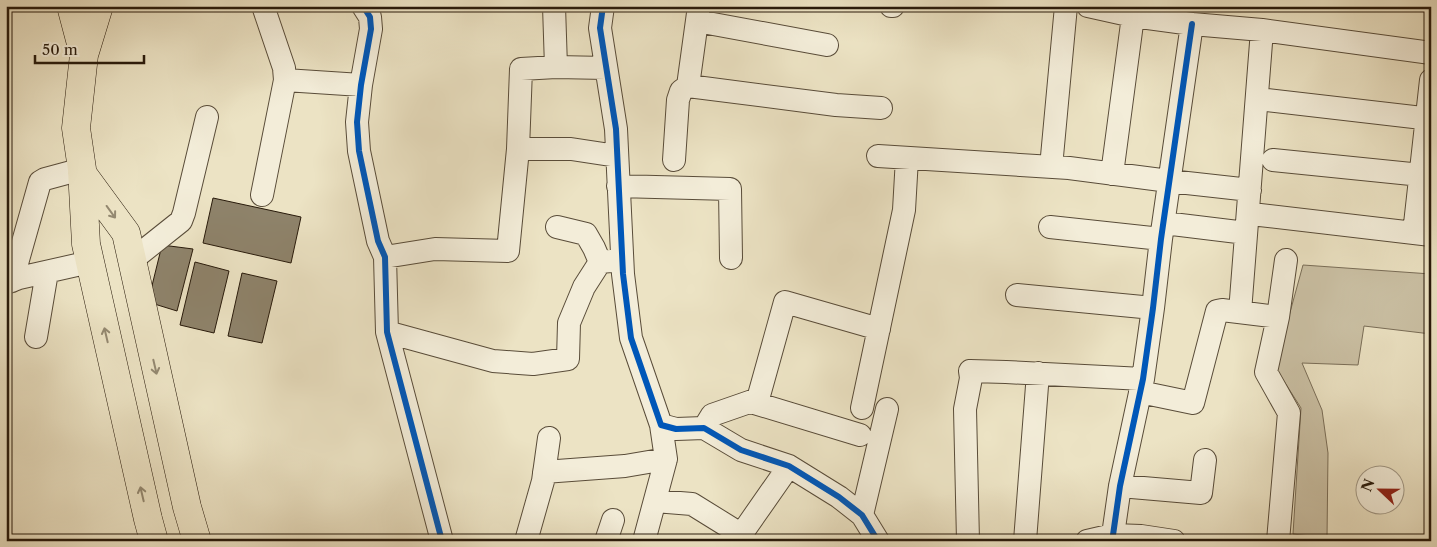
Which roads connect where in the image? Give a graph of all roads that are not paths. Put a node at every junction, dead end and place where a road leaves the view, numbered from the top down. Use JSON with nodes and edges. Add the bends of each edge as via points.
{"nodes":[{"id":1,"x":71,"y":6,"type":"edge"},
{"id":2,"x":99,"y":6,"type":"edge"},
{"id":3,"x":263,"y":6,"type":"edge"},
{"id":4,"x":363,"y":6,"type":"edge"},
{"id":5,"x":554,"y":6,"type":"edge"},
{"id":6,"x":603,"y":6,"type":"edge"},
{"id":7,"x":1066,"y":6,"type":"edge"},
{"id":8,"x":1088,"y":6,"type":"edge"},
{"id":9,"x":698,"y":14,"type":"edge"},
{"id":10,"x":1133,"y":16,"type":"junction"},
{"id":11,"x":1192,"y":24,"type":"junction"},
{"id":12,"x":1262,"y":30,"type":"junction"},
{"id":13,"x":827,"y":45,"type":"dead end"},
{"id":14,"x":1431,"y":53,"type":"edge"},
{"id":15,"x":84,"y":56,"type":"junction"},
{"id":16,"x":556,"y":67,"type":"junction"},
{"id":17,"x":606,"y":68,"type":"junction"},
{"id":18,"x":285,"y":80,"type":"junction"},
{"id":19,"x":1431,"y":80,"type":"edge"},
{"id":20,"x":361,"y":85,"type":"junction"},
{"id":21,"x":688,"y":86,"type":"junction"},
{"id":22,"x":1268,"y":100,"type":"dead end"},
{"id":23,"x":881,"y":108,"type":"dead end"},
{"id":24,"x":207,"y":117,"type":"dead end"},
{"id":25,"x":1429,"y":119,"type":"edge"},
{"id":26,"x":518,"y":149,"type":"junction"},
{"id":27,"x":617,"y":156,"type":"junction"},
{"id":28,"x":878,"y":156,"type":"dead end"},
{"id":29,"x":907,"y":158,"type":"junction"},
{"id":30,"x":674,"y":160,"type":"dead end"},
{"id":31,"x":1273,"y":160,"type":"dead end"},
{"id":32,"x":1051,"y":166,"type":"junction"},
{"id":33,"x":82,"y":171,"type":"junction"},
{"id":34,"x":1112,"y":174,"type":"junction"},
{"id":35,"x":1426,"y":176,"type":"edge"},
{"id":36,"x":1169,"y":181,"type":"junction"},
{"id":37,"x":618,"y":186,"type":"junction"},
{"id":38,"x":1250,"y":190,"type":"junction"},
{"id":39,"x":262,"y":195,"type":"dead end"},
{"id":40,"x":1260,"y":215,"type":"dead end"},
{"id":41,"x":556,"y":227,"type":"dead end"},
{"id":42,"x":1050,"y":227,"type":"dead end"},
{"id":43,"x":1162,"y":231,"type":"junction"},
{"id":44,"x":1246,"y":233,"type":"junction"},
{"id":45,"x":1422,"y":234,"type":"edge"},
{"id":46,"x":385,"y":257,"type":"junction"},
{"id":47,"x":731,"y":258,"type":"dead end"},
{"id":48,"x":132,"y":260,"type":"junction"},
{"id":49,"x":622,"y":260,"type":"junction"},
{"id":50,"x":1286,"y":260,"type":"dead end"},
{"id":51,"x":90,"y":262,"type":"junction"},
{"id":52,"x":600,"y":262,"type":"junction"},
{"id":53,"x":47,"y":272,"type":"junction"},
{"id":54,"x":9,"y":282,"type":"edge"},
{"id":55,"x":1017,"y":296,"type":"dead end"},
{"id":56,"x":1153,"y":308,"type":"junction"},
{"id":57,"x":1240,"y":312,"type":"junction"},
{"id":58,"x":1278,"y":317,"type":"junction"},
{"id":59,"x":879,"y":329,"type":"junction"},
{"id":60,"x":387,"y":332,"type":"junction"},
{"id":61,"x":36,"y":337,"type":"dead end"},
{"id":62,"x":1038,"y":374,"type":"junction"},
{"id":63,"x":1142,"y":386,"type":"junction"},
{"id":64,"x":751,"y":402,"type":"junction"},
{"id":65,"x":862,"y":408,"type":"dead end"},
{"id":66,"x":887,"y":409,"type":"dead end"},
{"id":67,"x":661,"y":425,"type":"junction"},
{"id":68,"x":704,"y":428,"type":"junction"},
{"id":69,"x":860,"y":435,"type":"dead end"},
{"id":70,"x":549,"y":438,"type":"dead end"},
{"id":71,"x":666,"y":459,"type":"junction"},
{"id":72,"x":1206,"y":460,"type":"dead end"},
{"id":73,"x":789,"y":466,"type":"junction"},
{"id":74,"x":544,"y":472,"type":"junction"},
{"id":75,"x":1120,"y":486,"type":"junction"},
{"id":76,"x":655,"y":501,"type":"junction"},
{"id":77,"x":862,"y":515,"type":"junction"},
{"id":78,"x":1113,"y":535,"type":"junction"},
{"id":79,"x":741,"y":538,"type":"edge"},
{"id":80,"x":1140,"y":539,"type":"edge"},
{"id":81,"x":154,"y":541,"type":"edge"},
{"id":82,"x":197,"y":541,"type":"edge"},
{"id":83,"x":442,"y":541,"type":"edge"},
{"id":84,"x":526,"y":541,"type":"edge"},
{"id":85,"x":644,"y":541,"type":"edge"},
{"id":86,"x":878,"y":541,"type":"edge"},
{"id":87,"x":968,"y":541,"type":"edge"},
{"id":88,"x":1025,"y":541,"type":"edge"},
{"id":89,"x":1087,"y":541,"type":"edge"},
{"id":90,"x":1174,"y":541,"type":"edge"},
{"id":91,"x":1278,"y":541,"type":"edge"}],
"edges":[{"from":1,"to":15,"type":"main road"},
{"from":2,"to":15,"type":"main road"},
{"from":3,"to":18,"type":"street"},
{"from":4,"to":20,"type":"street","via":[[370,17],[371,30]]},
{"from":5,"to":16,"type":"street"},
{"from":6,"to":17,"type":"street","via":[[600,28]]},
{"from":7,"to":32,"type":"street"},
{"from":8,"to":10,"type":"street"},
{"from":9,"to":13,"type":"street"},
{"from":9,"to":21,"type":"street"},
{"from":10,"to":11,"type":"street"},
{"from":10,"to":34,"type":"street"},
{"from":11,"to":12,"type":"street"},
{"from":11,"to":36,"type":"street"},
{"from":12,"to":14,"type":"street"},
{"from":12,"to":38,"type":"street"},
{"from":15,"to":33,"type":"main road","via":[[76,128]]},
{"from":16,"to":17,"type":"street"},
{"from":16,"to":26,"type":"street","via":[[522,69]]},
{"from":17,"to":27,"type":"street"},
{"from":18,"to":20,"type":"street"},
{"from":18,"to":39,"type":"street"},
{"from":19,"to":25,"type":"street"},
{"from":20,"to":46,"type":"street","via":[[357,122],[359,151],[378,241]]},
{"from":21,"to":23,"type":"street"},
{"from":21,"to":30,"type":"street","via":[[678,100]]},
{"from":22,"to":25,"type":"street"},
{"from":24,"to":48,"type":"street","via":[[181,221]]},
{"from":25,"to":35,"type":"street"},
{"from":26,"to":27,"type":"street","via":[[570,149]]},
{"from":26,"to":46,"type":"street","via":[[508,251],[435,249]]},
{"from":27,"to":37,"type":"street"},
{"from":28,"to":29,"type":"street"},
{"from":29,"to":32,"type":"street"},
{"from":29,"to":59,"type":"street","via":[[904,210]]},
{"from":31,"to":35,"type":"street"},
{"from":32,"to":34,"type":"street"},
{"from":33,"to":48,"type":"main road","one_way":true,"via":[[126,234]]},
{"from":33,"to":51,"type":"main road"},
{"from":33,"to":54,"type":"street","via":[[40,182]]},
{"from":34,"to":36,"type":"street"},
{"from":35,"to":45,"type":"street"},
{"from":36,"to":38,"type":"street"},
{"from":36,"to":43,"type":"street"},
{"from":37,"to":47,"type":"street","via":[[730,189]]},
{"from":37,"to":49,"type":"street"},
{"from":38,"to":44,"type":"street"},
{"from":40,"to":45,"type":"street"},
{"from":41,"to":52,"type":"street","via":[[586,234]]},
{"from":42,"to":43,"type":"street"},
{"from":43,"to":44,"type":"street"},
{"from":43,"to":56,"type":"street"},
{"from":44,"to":57,"type":"street"},
{"from":46,"to":60,"type":"street"},
{"from":48,"to":82,"type":"main road","one_way":true,"via":[[186,507]]},
{"from":49,"to":52,"type":"street"},
{"from":49,"to":67,"type":"street","via":[[631,338]]},
{"from":50,"to":58,"type":"street"},
{"from":51,"to":53,"type":"street"},
{"from":81,"to":51,"type":"main road","one_way":true},
{"from":52,"to":60,"type":"street","via":[[584,287],[569,323],[568,360],[533,364],[493,361]]},
{"from":53,"to":54,"type":"street"},
{"from":53,"to":61,"type":"street"},
{"from":55,"to":56,"type":"street"},
{"from":56,"to":63,"type":"street"},
{"from":57,"to":58,"type":"street"},
{"from":57,"to":63,"type":"street","via":[[1219,310],[1215,314],[1193,403]]},
{"from":58,"to":91,"type":"street","via":[[1266,372],[1289,413]]},
{"from":59,"to":64,"type":"street","via":[[785,302],[758,399]]},
{"from":59,"to":65,"type":"street"},
{"from":60,"to":83,"type":"street"},
{"from":62,"to":63,"type":"street"},
{"from":62,"to":87,"type":"street","via":[[970,371],[965,409]]},
{"from":62,"to":88,"type":"street"},
{"from":63,"to":75,"type":"street"},
{"from":64,"to":68,"type":"street","via":[[712,415]]},
{"from":64,"to":69,"type":"street"},
{"from":66,"to":77,"type":"street"},
{"from":67,"to":68,"type":"street","via":[[676,429]]},
{"from":67,"to":71,"type":"street"},
{"from":68,"to":73,"type":"street","via":[[742,450]]},
{"from":70,"to":74,"type":"street"},
{"from":71,"to":74,"type":"street","via":[[625,466]]},
{"from":71,"to":76,"type":"street"},
{"from":72,"to":75,"type":"street","via":[[1201,493]]},
{"from":73,"to":77,"type":"street"},
{"from":73,"to":79,"type":"street"},
{"from":74,"to":84,"type":"street"},
{"from":75,"to":78,"type":"street"},
{"from":76,"to":79,"type":"street","via":[[692,504]]},
{"from":76,"to":85,"type":"street"},
{"from":77,"to":86,"type":"street"},
{"from":78,"to":80,"type":"street"},
{"from":78,"to":89,"type":"street"},
{"from":80,"to":90,"type":"street"}]}
